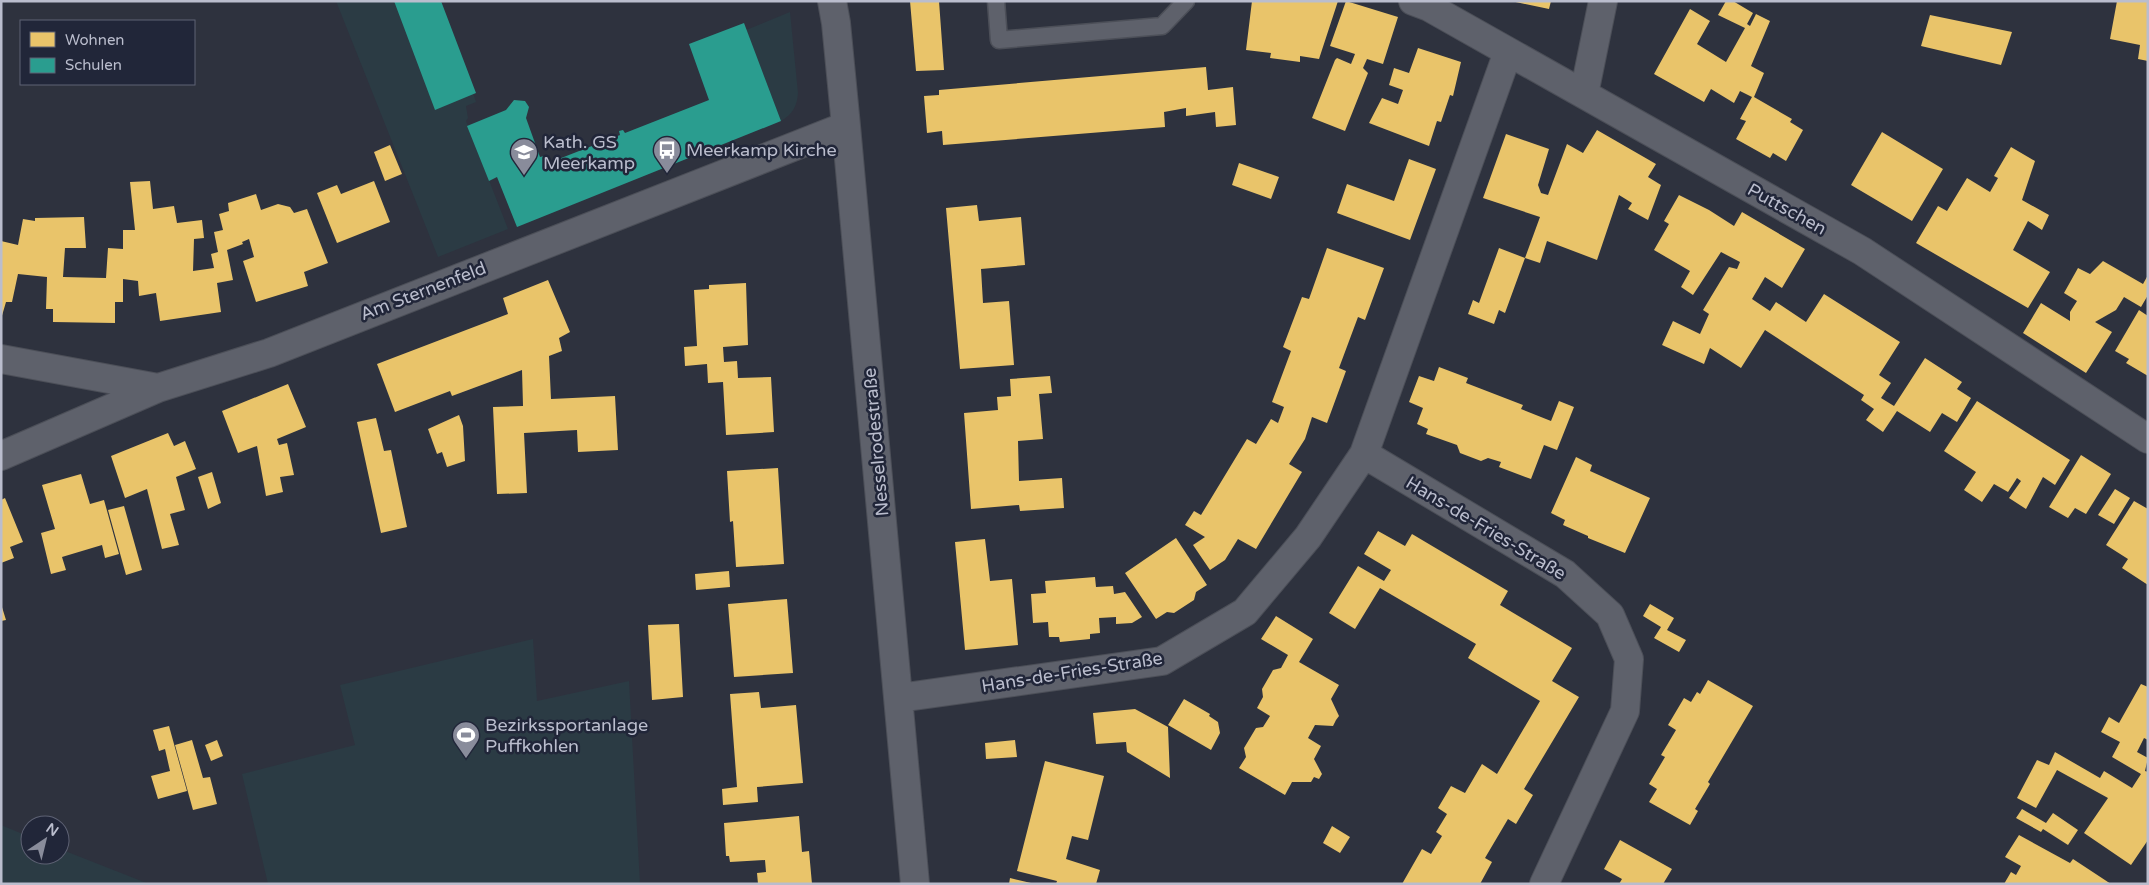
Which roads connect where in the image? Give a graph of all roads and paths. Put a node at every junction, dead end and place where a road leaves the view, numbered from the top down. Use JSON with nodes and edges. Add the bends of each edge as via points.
{"nodes":[{"id":1,"x":832,"y":1,"type":"edge"},
{"id":2,"x":996,"y":1,"type":"edge"},
{"id":3,"x":1186,"y":1,"type":"edge"},
{"id":4,"x":1413,"y":1,"type":"edge"},
{"id":5,"x":1603,"y":1,"type":"edge"},
{"id":6,"x":1508,"y":52,"type":"junction"},
{"id":7,"x":1584,"y":94,"type":"junction"},
{"id":8,"x":846,"y":126,"type":"junction"},
{"id":9,"x":1,"y":359,"type":"edge"},
{"id":10,"x":158,"y":388,"type":"junction"},
{"id":11,"x":2148,"y":439,"type":"edge"},
{"id":12,"x":1364,"y":454,"type":"junction"},
{"id":13,"x":1,"y":456,"type":"edge"},
{"id":14,"x":899,"y":698,"type":"junction"},
{"id":15,"x":916,"y":884,"type":"edge"},
{"id":16,"x":1544,"y":884,"type":"edge"}],
"edges":[{"from":1,"to":8,"type":"street","name":"Nesselrodestraße"},
{"from":2,"to":3,"type":"lane","via":[[999,40],[1162,26]]},
{"from":4,"to":6,"type":"street","name":"Puttschen"},
{"from":5,"to":7,"type":"street"},
{"from":6,"to":7,"type":"street","name":"Puttschen"},
{"from":6,"to":12,"type":"street","name":"Hans-de-Fries-Straße"},
{"from":7,"to":11,"type":"street","name":"Puttschen","via":[[1862,251]]},
{"from":8,"to":10,"type":"street","name":"Am Sternenfeld","via":[[269,353]]},
{"from":8,"to":14,"type":"street","name":"Nesselrodestraße"},
{"from":9,"to":10,"type":"street"},
{"from":10,"to":13,"type":"street","name":"Am Sternenfeld"},
{"from":12,"to":14,"type":"street","name":"Hans-de-Fries-Straße","via":[[1308,537],[1245,612],[1162,661]]},
{"from":12,"to":16,"type":"street","name":"Hans-de-Fries-Straße","via":[[1565,574],[1610,615],[1629,659],[1625,711]]},
{"from":14,"to":15,"type":"street","name":"Nesselrodestraße"}]}
